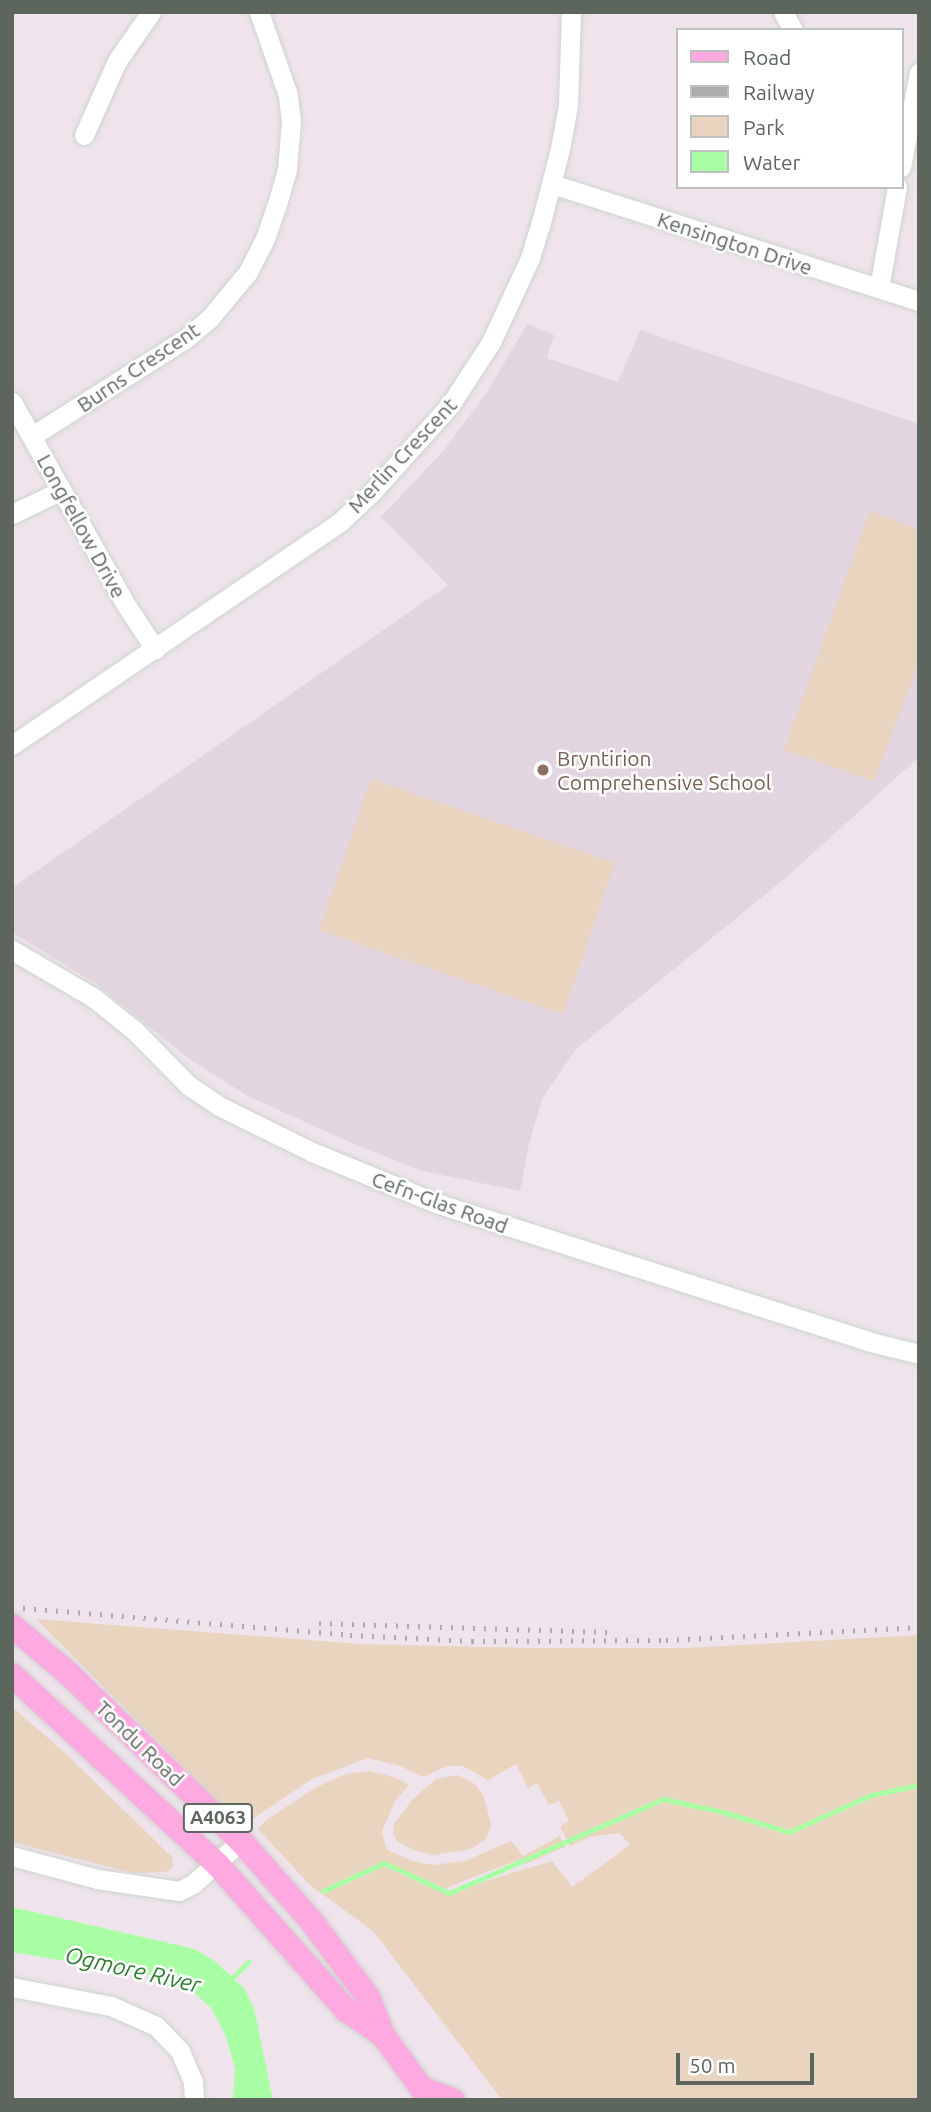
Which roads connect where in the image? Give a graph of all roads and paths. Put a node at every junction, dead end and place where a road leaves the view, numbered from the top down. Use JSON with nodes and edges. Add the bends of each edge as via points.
{"nodes":[{"id":1,"x":151,"y":12,"type":"edge"},
{"id":2,"x":259,"y":12,"type":"edge"},
{"id":3,"x":571,"y":12,"type":"edge"},
{"id":4,"x":783,"y":12,"type":"edge"},
{"id":5,"x":792,"y":28,"type":"edge"},
{"id":6,"x":912,"y":80,"type":"edge"},
{"id":7,"x":84,"y":135,"type":"dead end"},
{"id":8,"x":903,"y":151,"type":"edge"},
{"id":9,"x":552,"y":184,"type":"junction"},
{"id":10,"x":897,"y":189,"type":"edge"},
{"id":11,"x":879,"y":288,"type":"junction"},
{"id":12,"x":919,"y":301,"type":"edge"},
{"id":13,"x":12,"y":402,"type":"edge"},
{"id":14,"x":32,"y":436,"type":"junction"},
{"id":15,"x":62,"y":490,"type":"junction"},
{"id":16,"x":12,"y":514,"type":"edge"},
{"id":17,"x":155,"y":649,"type":"junction"},
{"id":18,"x":12,"y":745,"type":"edge"},
{"id":19,"x":12,"y":950,"type":"edge"},
{"id":20,"x":919,"y":1354,"type":"edge"},
{"id":21,"x":15,"y":1628,"type":"edge"},
{"id":22,"x":12,"y":1675,"type":"edge"},
{"id":23,"x":241,"y":1841,"type":"junction"},
{"id":24,"x":12,"y":1856,"type":"edge"},
{"id":25,"x":217,"y":1864,"type":"junction"},
{"id":26,"x":12,"y":1987,"type":"edge"},
{"id":27,"x":383,"y":2035,"type":"junction"},
{"id":28,"x":428,"y":2095,"type":"edge"},
{"id":29,"x":194,"y":2100,"type":"edge"},
{"id":30,"x":453,"y":2100,"type":"edge"}],
"edges":[{"from":1,"to":7,"type":"street","via":[[117,61]]},
{"from":2,"to":14,"type":"street","name":"Burns Crescent","via":[[288,95],[291,121],[287,170],[265,239],[248,272],[209,319],[185,339]]},
{"from":3,"to":9,"type":"street","name":"Merlin Crescent","via":[[568,105]]},
{"from":4,"to":5,"type":"street"},
{"from":6,"to":8,"type":"street"},
{"from":9,"to":11,"type":"street","name":"Kensington Drive"},
{"from":9,"to":17,"type":"street","name":"Merlin Crescent","via":[[530,258],[491,342],[450,405],[418,443],[340,522]]},
{"from":10,"to":11,"type":"street"},
{"from":11,"to":12,"type":"street","name":"Kensington Drive"},
{"from":13,"to":14,"type":"street","name":"Longfellow Drive"},
{"from":14,"to":15,"type":"street","name":"Longfellow Drive"},
{"from":15,"to":16,"type":"street"},
{"from":15,"to":17,"type":"street","name":"Longfellow Drive"},
{"from":17,"to":18,"type":"street","name":"Merlin Crescent"},
{"from":19,"to":20,"type":"street","name":"Cefn-Glas Road","via":[[94,998],[135,1031],[188,1085],[219,1107],[312,1153],[439,1205]]},
{"from":21,"to":23,"type":"main road","name":"Tondu Road","number":"A4063","via":[[69,1674]]},
{"from":22,"to":25,"type":"main road","name":"Tondu Road","number":"A4063"},
{"from":23,"to":25,"type":"street"},
{"from":23,"to":27,"type":"main road","name":"Tondu Road","number":"A4063","via":[[313,1923],[369,1997]]},
{"from":24,"to":25,"type":"street","via":[[97,1879],[167,1891],[189,1887]]},
{"from":25,"to":27,"type":"main road","name":"Tondu Road","number":"A4063","via":[[346,2010]]},
{"from":26,"to":29,"type":"street","via":[[111,2006],[156,2026],[180,2051],[193,2081]]},
{"from":27,"to":28,"type":"main road","name":"Tondu Road","number":"A4063"},
{"from":28,"to":30,"type":"main road"}]}
